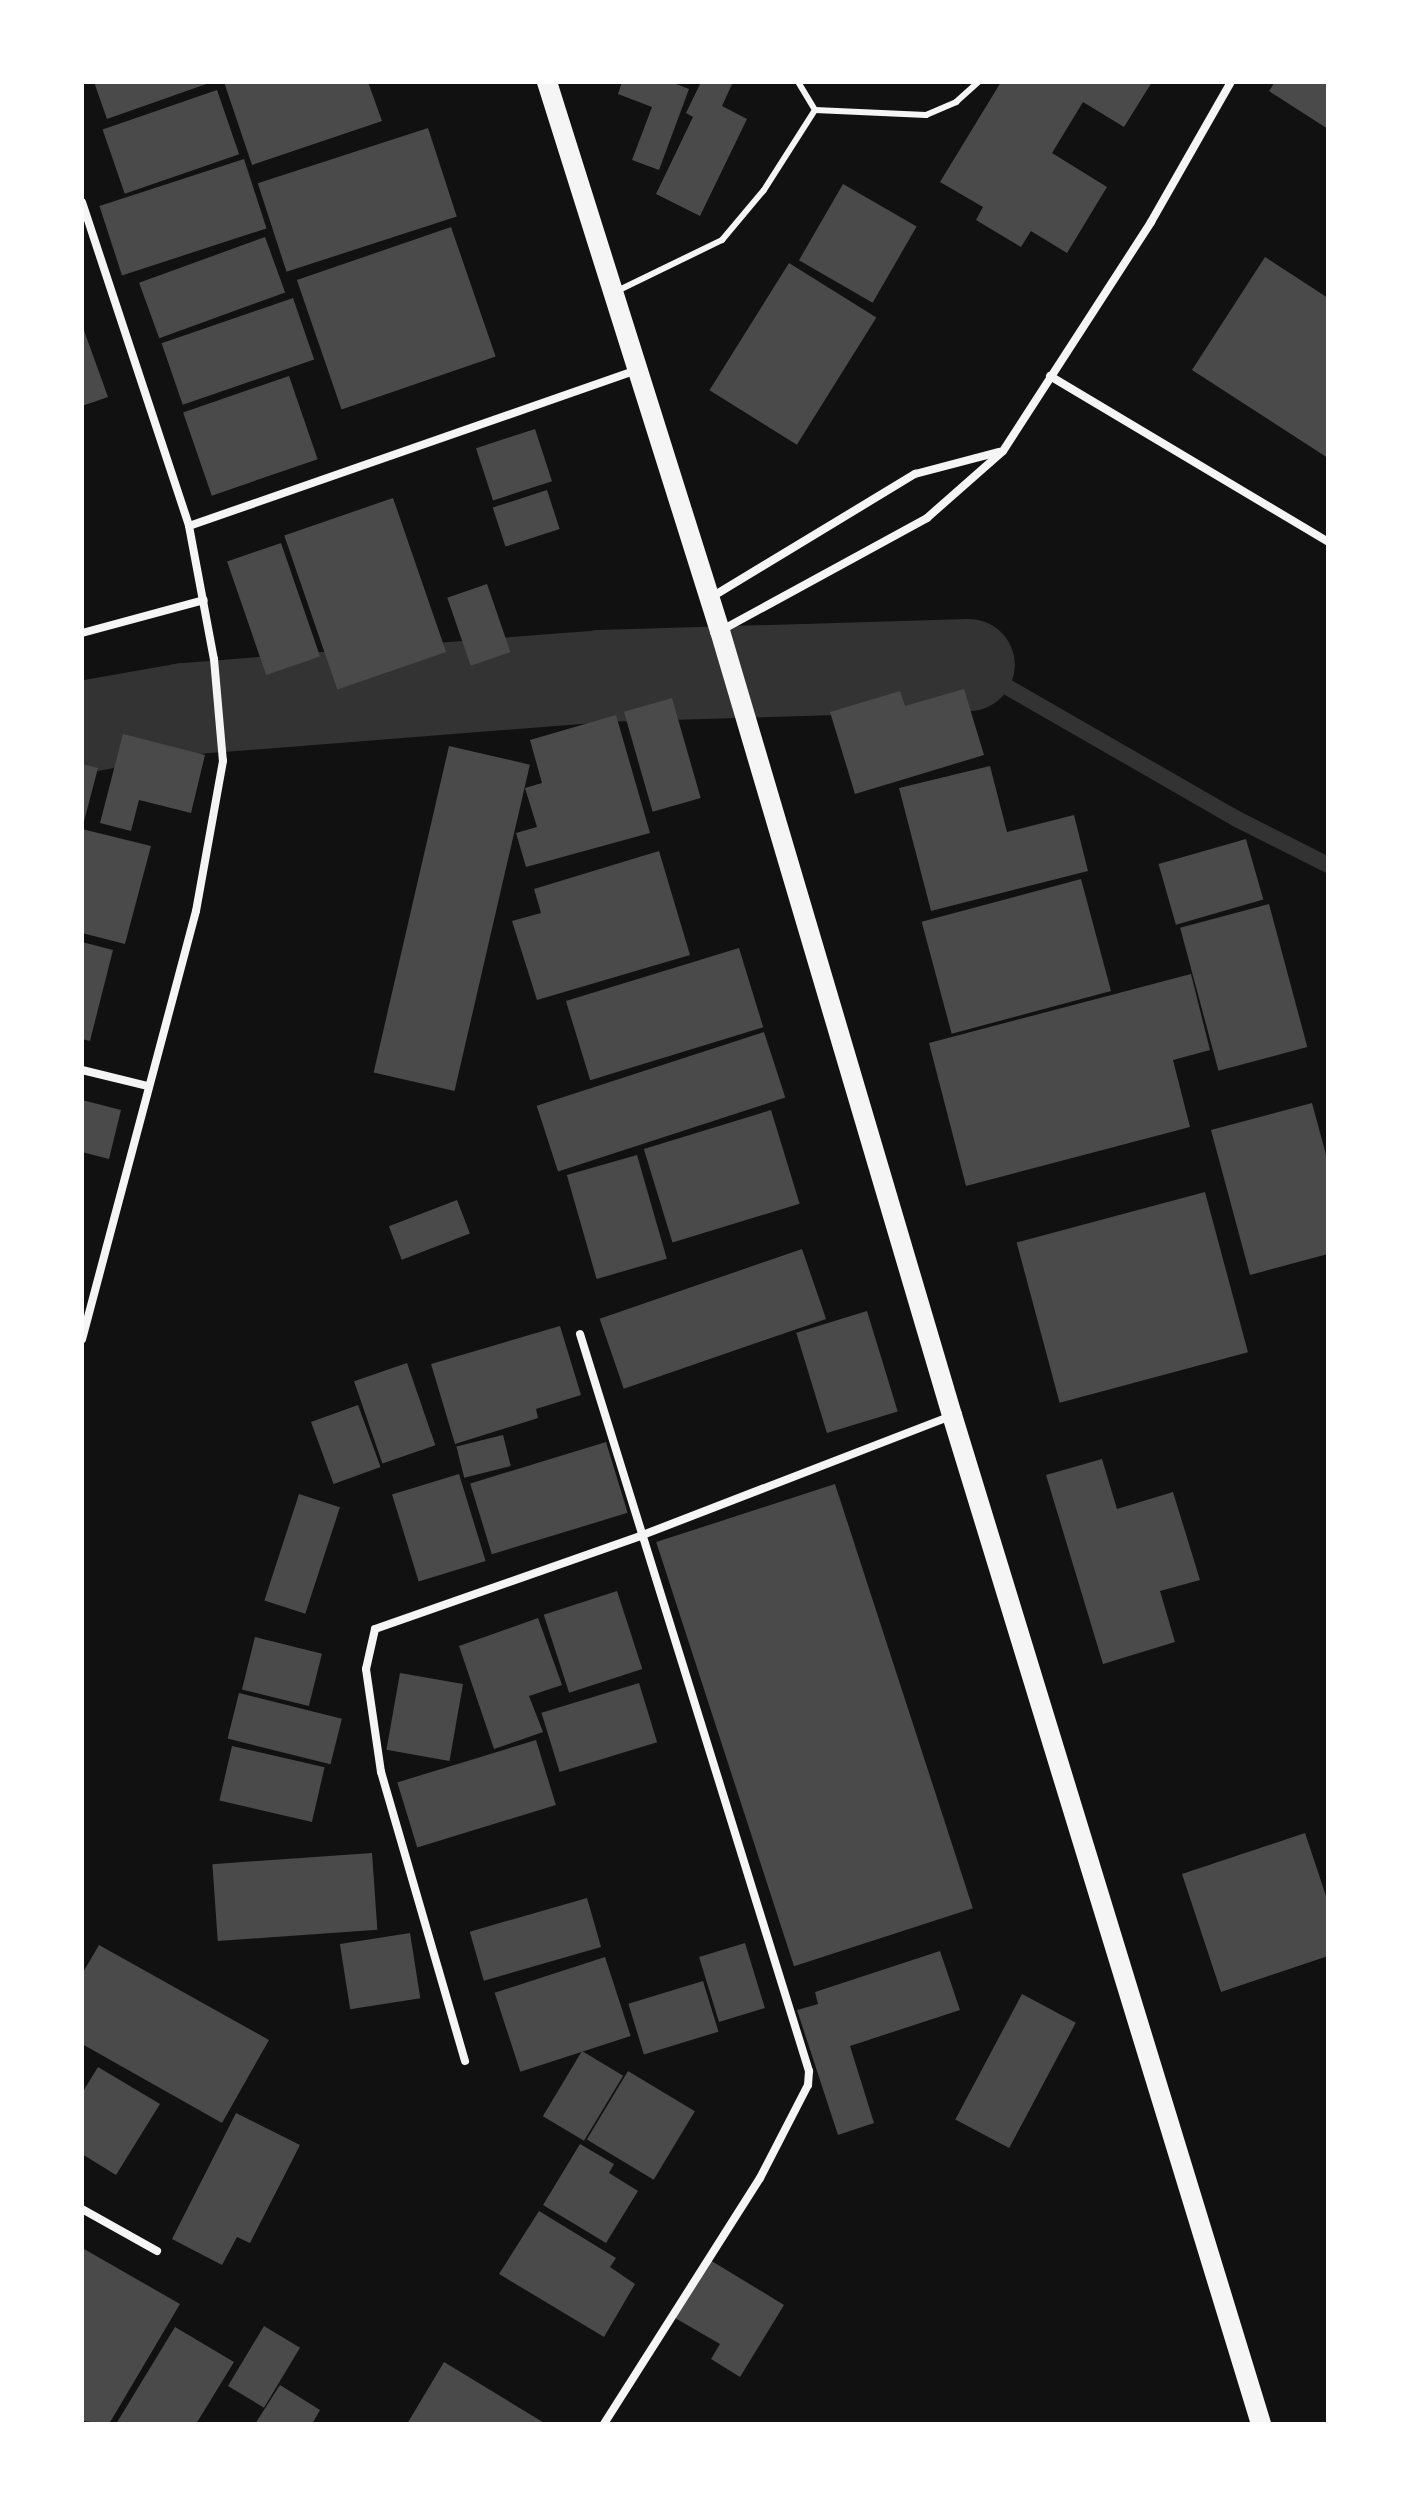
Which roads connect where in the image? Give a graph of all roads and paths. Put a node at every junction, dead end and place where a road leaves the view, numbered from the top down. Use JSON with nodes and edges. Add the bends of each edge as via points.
{"nodes":[{"id":1,"x":547,"y":82,"type":"edge"},
{"id":2,"x":798,"y":82,"type":"edge"},
{"id":3,"x":978,"y":82,"type":"edge"},
{"id":4,"x":1231,"y":82,"type":"edge"},
{"id":5,"x":815,"y":110,"type":"junction"},
{"id":6,"x":82,"y":202,"type":"edge"},
{"id":7,"x":614,"y":292,"type":"junction"},
{"id":8,"x":638,"y":369,"type":"junction"},
{"id":9,"x":1050,"y":376,"type":"junction"},
{"id":10,"x":1003,"y":451,"type":"junction"},
{"id":11,"x":189,"y":526,"type":"junction"},
{"id":12,"x":1328,"y":542,"type":"edge"},
{"id":13,"x":710,"y":598,"type":"junction"},
{"id":14,"x":204,"y":600,"type":"junction"},
{"id":15,"x":82,"y":633,"type":"edge"},
{"id":16,"x":723,"y":640,"type":"junction"},
{"id":17,"x":82,"y":1070,"type":"edge"},
{"id":18,"x":147,"y":1086,"type":"junction"},
{"id":19,"x":580,"y":1334,"type":"dead end"},
{"id":20,"x":82,"y":1339,"type":"edge"},
{"id":21,"x":952,"y":1415,"type":"junction"},
{"id":22,"x":640,"y":1536,"type":"junction"},
{"id":23,"x":465,"y":2061,"type":"dead end"},
{"id":24,"x":82,"y":2209,"type":"edge"},
{"id":25,"x":157,"y":2251,"type":"dead end"},
{"id":26,"x":604,"y":2424,"type":"edge"},
{"id":27,"x":1261,"y":2424,"type":"edge"}],
"edges":[{"from":1,"to":7,"type":"main road"},
{"from":2,"to":5,"type":"lane"},
{"from":3,"to":5,"type":"lane","via":[[956,102],[926,115]]},
{"from":4,"to":9,"type":"street","via":[[1151,222]]},
{"from":5,"to":7,"type":"lane","via":[[764,190],[722,240]]},
{"from":6,"to":11,"type":"street"},
{"from":7,"to":8,"type":"main road"},
{"from":8,"to":11,"type":"street"},
{"from":8,"to":13,"type":"main road"},
{"from":9,"to":10,"type":"street"},
{"from":9,"to":12,"type":"street"},
{"from":10,"to":13,"type":"street","via":[[915,474]]},
{"from":10,"to":16,"type":"street","via":[[927,518]]},
{"from":11,"to":14,"type":"street"},
{"from":13,"to":16,"type":"main road"},
{"from":14,"to":15,"type":"street"},
{"from":14,"to":18,"type":"street","via":[[223,761],[196,911]]},
{"from":16,"to":21,"type":"main road"},
{"from":17,"to":18,"type":"street"},
{"from":18,"to":20,"type":"street"},
{"from":19,"to":22,"type":"street"},
{"from":21,"to":22,"type":"street"},
{"from":21,"to":27,"type":"main road"},
{"from":22,"to":23,"type":"street","via":[[394,1618],[375,1629],[368,1643],[368,1695],[381,1772]]},
{"from":22,"to":26,"type":"street","via":[[809,2071],[808,2085],[760,2178]]},
{"from":24,"to":25,"type":"street"}]}
